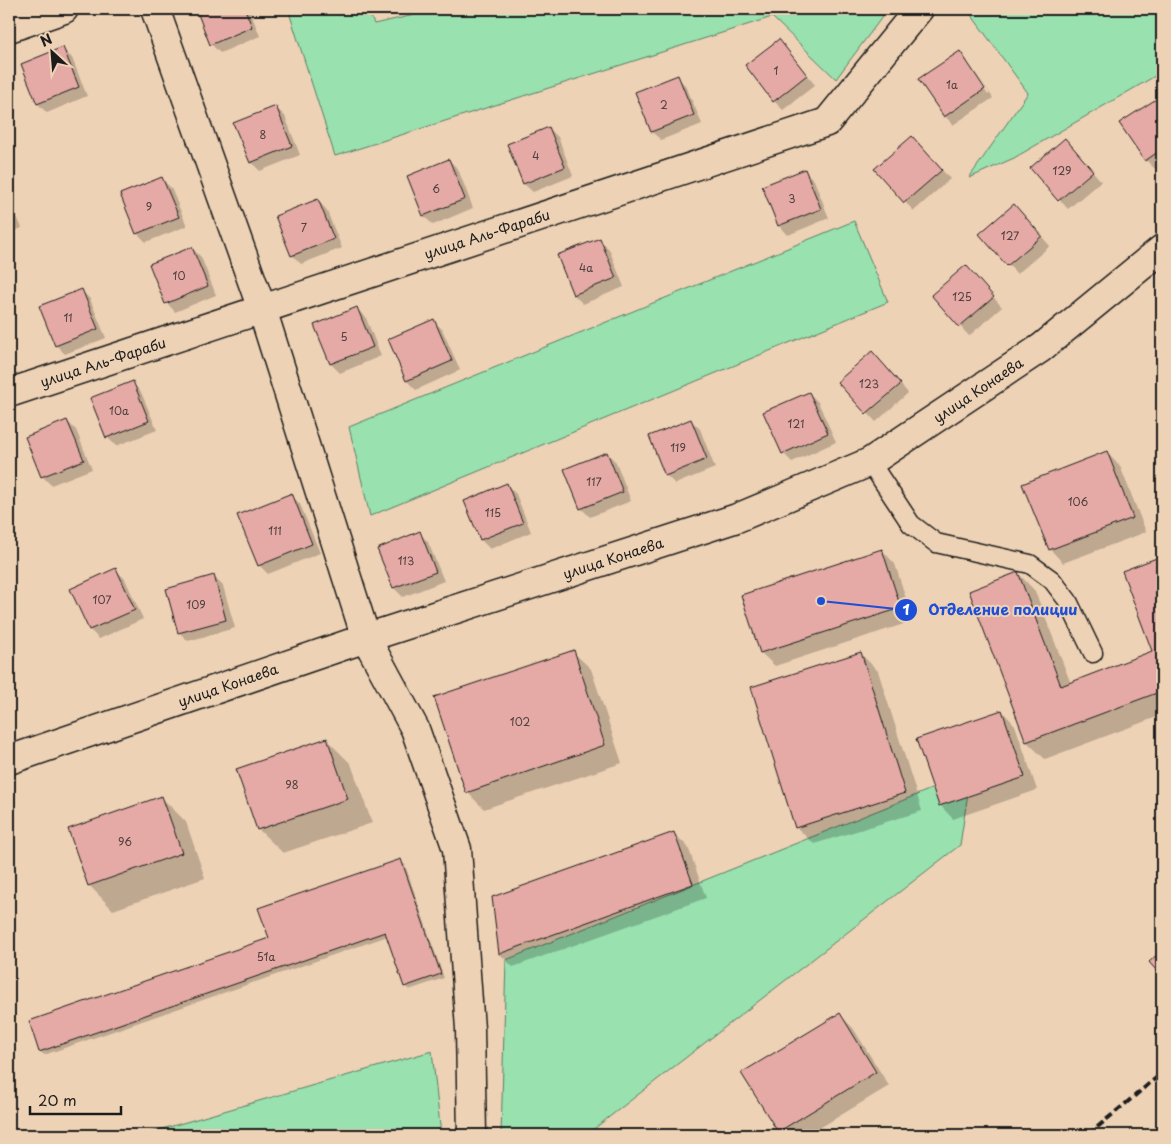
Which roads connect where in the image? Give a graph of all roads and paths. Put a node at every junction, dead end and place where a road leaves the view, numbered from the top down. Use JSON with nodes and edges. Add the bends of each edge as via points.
{"nodes":[{"id":1,"x":64,"y":9,"type":"edge"},
{"id":2,"x":155,"y":9,"type":"edge"},
{"id":3,"x":919,"y":9,"type":"edge"},
{"id":4,"x":9,"y":28,"type":"edge"},
{"id":5,"x":1162,"y":249,"type":"edge"},
{"id":6,"x":262,"y":309,"type":"junction"},
{"id":7,"x":9,"y":393,"type":"edge"},
{"id":8,"x":870,"y":462,"type":"junction"},
{"id":9,"x":366,"y":638,"type":"junction"},
{"id":10,"x":1093,"y":653,"type":"dead end"},
{"id":11,"x":9,"y":760,"type":"edge"},
{"id":12,"x":472,"y":1135,"type":"edge"}],
"edges":[{"from":1,"to":4,"type":"street"},
{"from":2,"to":6,"type":"street"},
{"from":3,"to":6,"type":"street","name":"улица Аль-Фараби","via":[[827,122]]},
{"from":5,"to":8,"type":"street","name":"улица Конаева","via":[[1041,348]]},
{"from":6,"to":7,"type":"street","name":"улица Аль-Фараби"},
{"from":6,"to":9,"type":"street"},
{"from":8,"to":9,"type":"street","name":"улица Конаева","via":[[737,518]]},
{"from":8,"to":10,"type":"lane","via":[[911,524],[936,543],[1030,564],[1052,580],[1068,601]]},
{"from":9,"to":11,"type":"street","name":"улица Конаева"},
{"from":9,"to":12,"type":"street","via":[[415,729],[457,849],[470,1029]]}]}
